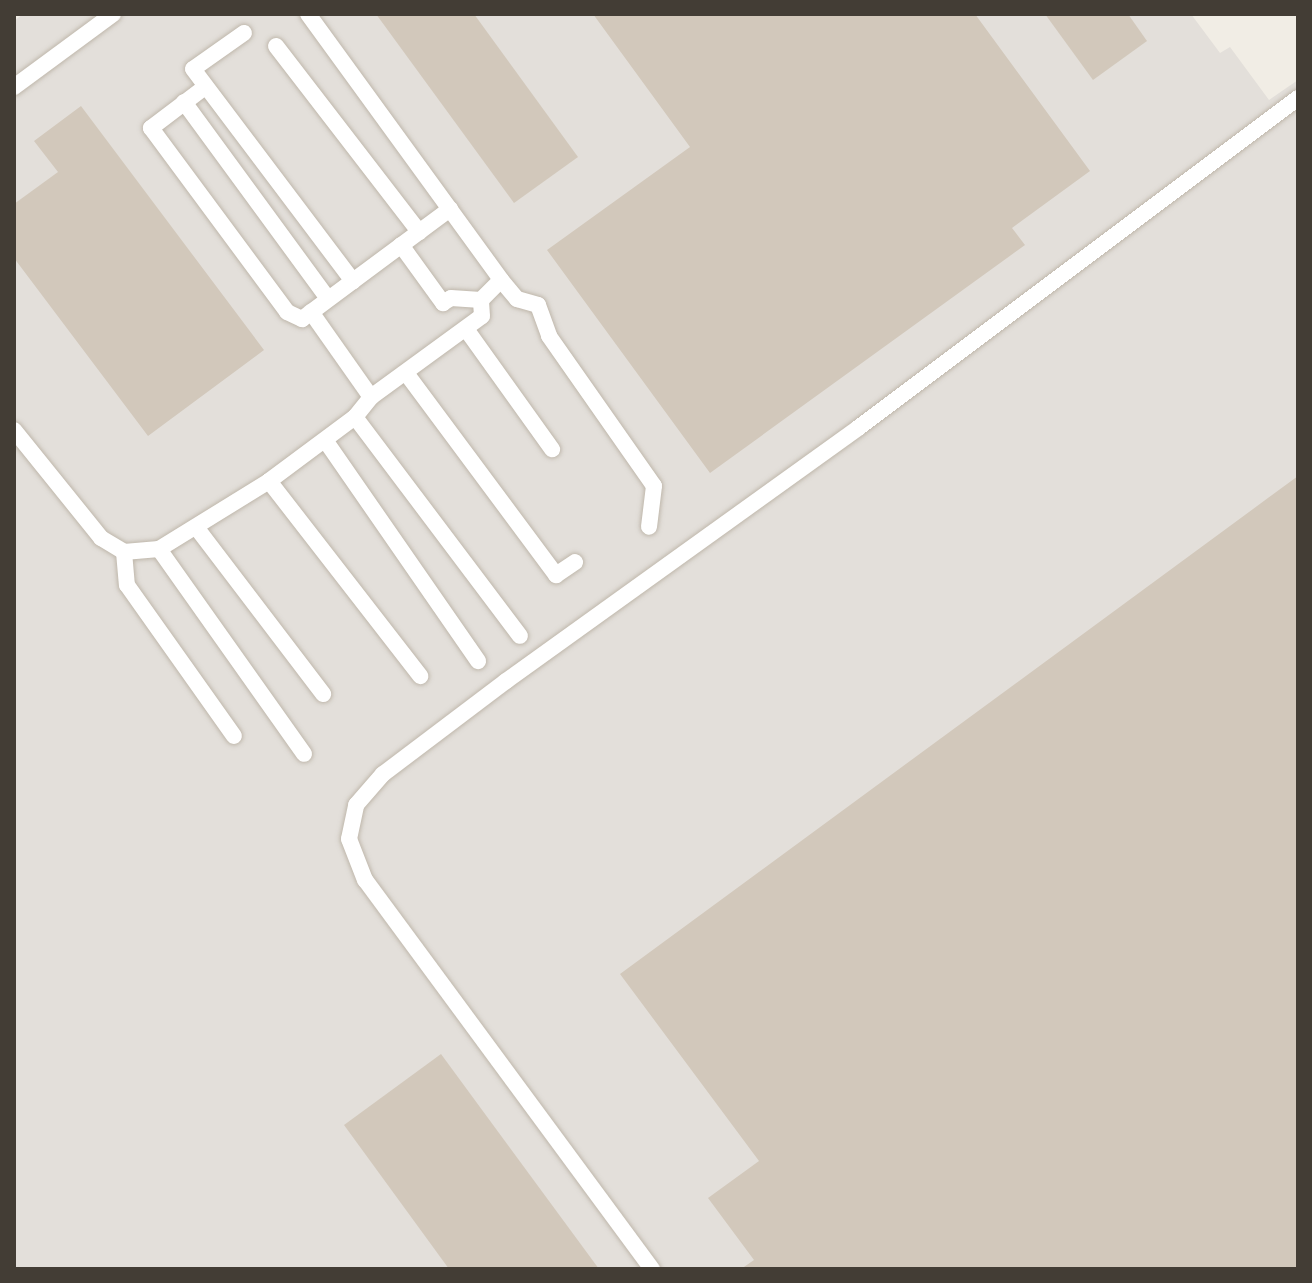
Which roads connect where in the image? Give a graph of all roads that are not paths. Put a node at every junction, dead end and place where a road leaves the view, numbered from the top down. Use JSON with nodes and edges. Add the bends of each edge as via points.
{"nodes":[{"id":1,"x":113,"y":14,"type":"edge"},
{"id":2,"x":308,"y":14,"type":"edge"},
{"id":3,"x":244,"y":33,"type":"dead end"},
{"id":4,"x":276,"y":46,"type":"dead end"},
{"id":5,"x":14,"y":87,"type":"edge"},
{"id":6,"x":205,"y":87,"type":"junction"},
{"id":7,"x":1298,"y":98,"type":"edge"},
{"id":8,"x":184,"y":102,"type":"junction"},
{"id":9,"x":450,"y":209,"type":"junction"},
{"id":10,"x":419,"y":232,"type":"junction"},
{"id":11,"x":401,"y":245,"type":"junction"},
{"id":12,"x":501,"y":280,"type":"junction"},
{"id":13,"x":353,"y":281,"type":"junction"},
{"id":14,"x":328,"y":299,"type":"junction"},
{"id":15,"x":481,"y":300,"type":"junction"},
{"id":16,"x":311,"y":312,"type":"junction"},
{"id":17,"x":466,"y":329,"type":"junction"},
{"id":18,"x":406,"y":373,"type":"junction"},
{"id":19,"x":371,"y":397,"type":"junction"},
{"id":20,"x":355,"y":417,"type":"junction"},
{"id":21,"x":14,"y":430,"type":"edge"},
{"id":22,"x":325,"y":440,"type":"junction"},
{"id":23,"x":552,"y":449,"type":"dead end"},
{"id":24,"x":269,"y":481,"type":"junction"},
{"id":25,"x":196,"y":527,"type":"junction"},
{"id":26,"x":649,"y":527,"type":"dead end"},
{"id":27,"x":159,"y":549,"type":"junction"},
{"id":28,"x":124,"y":552,"type":"junction"},
{"id":29,"x":575,"y":562,"type":"dead end"},
{"id":30,"x":520,"y":636,"type":"dead end"},
{"id":31,"x":478,"y":661,"type":"dead end"},
{"id":32,"x":420,"y":676,"type":"dead end"},
{"id":33,"x":323,"y":694,"type":"dead end"},
{"id":34,"x":234,"y":736,"type":"dead end"},
{"id":35,"x":304,"y":754,"type":"dead end"},
{"id":36,"x":652,"y":1269,"type":"edge"}],
"edges":[{"from":1,"to":5,"type":"lane"},
{"from":2,"to":9,"type":"lane"},
{"from":3,"to":6,"type":"lane","via":[[193,69]]},
{"from":4,"to":10,"type":"lane"},
{"from":6,"to":8,"type":"lane"},
{"from":6,"to":13,"type":"lane"},
{"from":7,"to":36,"type":"lane","via":[[858,428],[494,690],[383,774],[356,805],[349,839],[365,880]]},
{"from":8,"to":14,"type":"lane"},
{"from":8,"to":16,"type":"lane","via":[[151,128],[287,312],[302,319]]},
{"from":9,"to":10,"type":"lane"},
{"from":9,"to":12,"type":"lane"},
{"from":10,"to":11,"type":"lane"},
{"from":11,"to":13,"type":"lane"},
{"from":11,"to":15,"type":"lane","via":[[443,303],[451,298]]},
{"from":12,"to":15,"type":"lane"},
{"from":12,"to":26,"type":"lane","via":[[517,299],[538,305],[549,336],[654,486]]},
{"from":13,"to":14,"type":"lane"},
{"from":14,"to":16,"type":"lane"},
{"from":15,"to":17,"type":"lane","via":[[482,316]]},
{"from":16,"to":19,"type":"lane"},
{"from":17,"to":18,"type":"lane"},
{"from":17,"to":23,"type":"lane"},
{"from":18,"to":19,"type":"lane"},
{"from":18,"to":29,"type":"lane","via":[[556,575]]},
{"from":19,"to":20,"type":"lane"},
{"from":20,"to":22,"type":"lane"},
{"from":20,"to":30,"type":"lane"},
{"from":21,"to":28,"type":"lane","via":[[101,538]]},
{"from":22,"to":24,"type":"lane"},
{"from":22,"to":31,"type":"lane"},
{"from":24,"to":25,"type":"lane"},
{"from":24,"to":32,"type":"lane"},
{"from":25,"to":27,"type":"lane"},
{"from":25,"to":33,"type":"lane"},
{"from":27,"to":28,"type":"lane"},
{"from":27,"to":35,"type":"lane"},
{"from":28,"to":34,"type":"lane","via":[[127,585]]}]}
